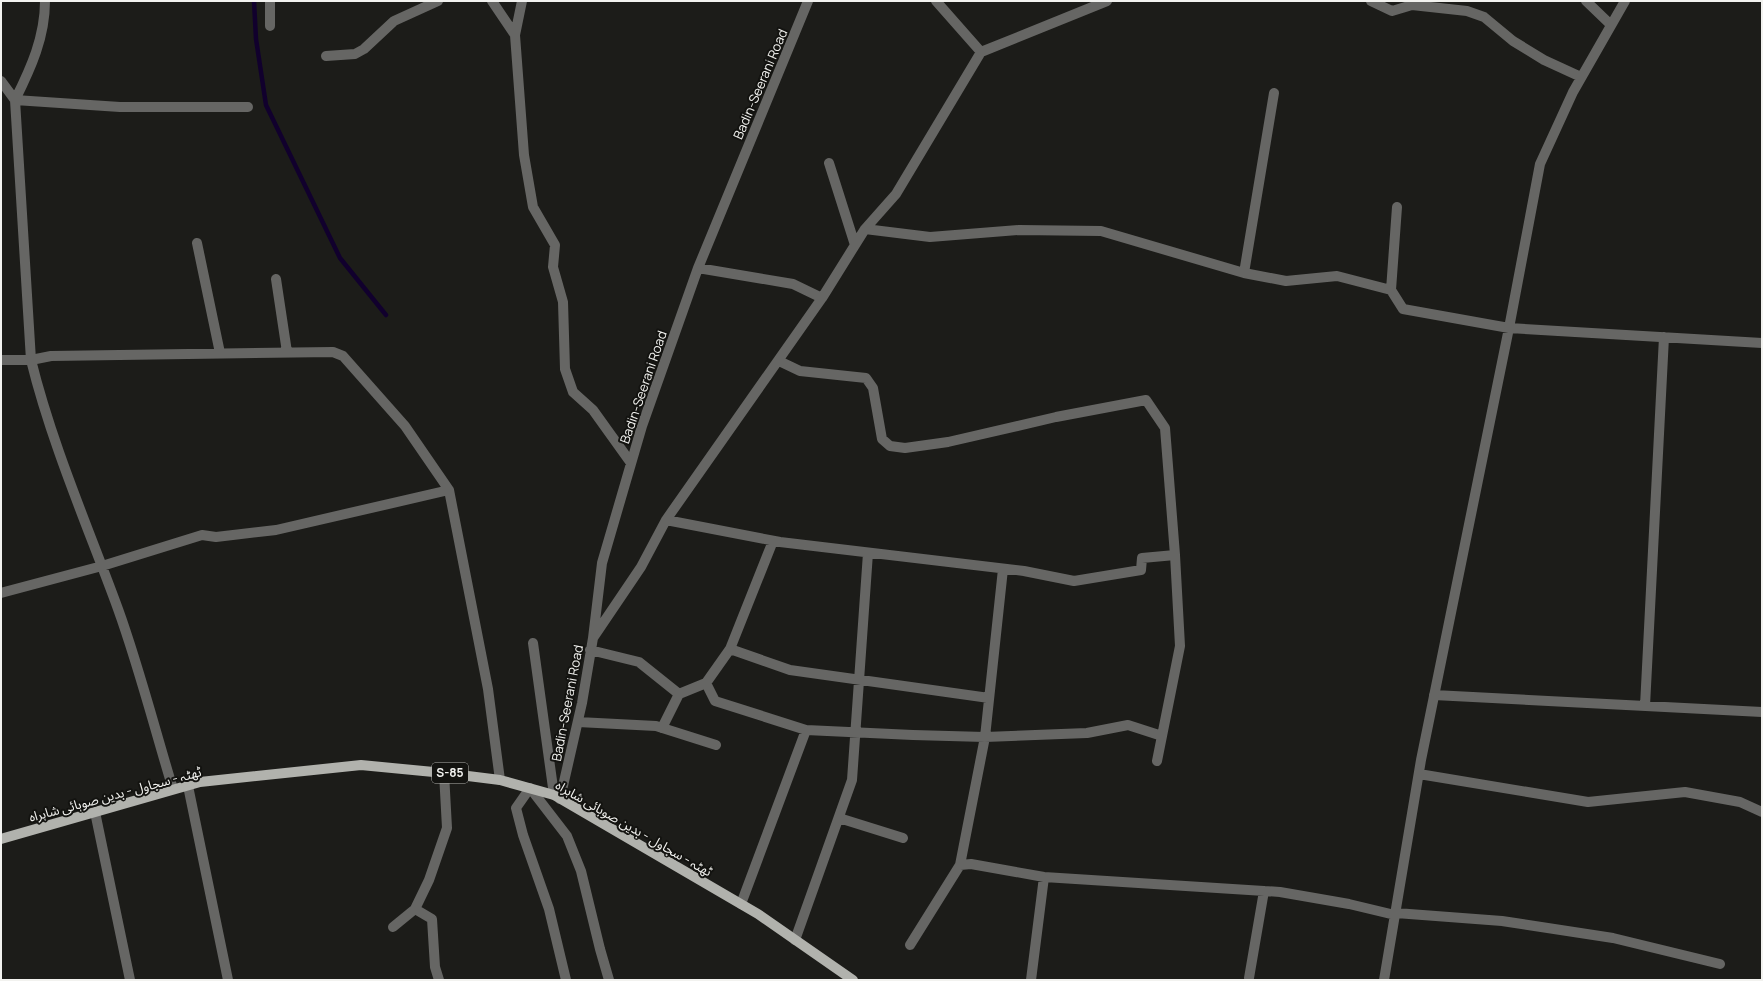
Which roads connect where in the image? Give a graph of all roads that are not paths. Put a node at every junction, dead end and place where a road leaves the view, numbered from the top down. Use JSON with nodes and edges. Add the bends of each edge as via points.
{"nodes":[{"id":1,"x":45,"y":1,"type":"edge"},
{"id":2,"x":270,"y":1,"type":"edge"},
{"id":3,"x":438,"y":1,"type":"edge"},
{"id":4,"x":492,"y":1,"type":"edge"},
{"id":5,"x":522,"y":1,"type":"edge"},
{"id":6,"x":808,"y":1,"type":"edge"},
{"id":7,"x":936,"y":1,"type":"edge"},
{"id":8,"x":1107,"y":1,"type":"edge"},
{"id":9,"x":1371,"y":1,"type":"edge"},
{"id":10,"x":1586,"y":1,"type":"edge"},
{"id":11,"x":1625,"y":1,"type":"edge"},
{"id":12,"x":1611,"y":24,"type":"junction"},
{"id":13,"x":270,"y":26,"type":"dead end"},
{"id":14,"x":515,"y":36,"type":"junction"},
{"id":15,"x":981,"y":52,"type":"junction"},
{"id":16,"x":326,"y":56,"type":"dead end"},
{"id":17,"x":1581,"y":77,"type":"junction"},
{"id":18,"x":1,"y":81,"type":"edge"},
{"id":19,"x":1274,"y":93,"type":"dead end"},
{"id":20,"x":15,"y":100,"type":"junction"},
{"id":21,"x":248,"y":108,"type":"dead end"},
{"id":22,"x":829,"y":163,"type":"dead end"},
{"id":23,"x":1397,"y":207,"type":"dead end"},
{"id":24,"x":865,"y":229,"type":"junction"},
{"id":25,"x":197,"y":243,"type":"dead end"},
{"id":26,"x":855,"y":245,"type":"junction"},
{"id":27,"x":698,"y":268,"type":"junction"},
{"id":28,"x":1244,"y":273,"type":"junction"},
{"id":29,"x":276,"y":279,"type":"dead end"},
{"id":30,"x":1391,"y":290,"type":"junction"},
{"id":31,"x":822,"y":298,"type":"junction"},
{"id":32,"x":1509,"y":328,"type":"junction"},
{"id":33,"x":1664,"y":337,"type":"junction"},
{"id":34,"x":1762,"y":343,"type":"edge"},
{"id":35,"x":287,"y":352,"type":"junction"},
{"id":36,"x":220,"y":353,"type":"junction"},
{"id":37,"x":1,"y":360,"type":"edge"},
{"id":38,"x":31,"y":360,"type":"junction"},
{"id":39,"x":779,"y":361,"type":"junction"},
{"id":40,"x":631,"y":463,"type":"junction"},
{"id":41,"x":449,"y":490,"type":"junction"},
{"id":42,"x":666,"y":520,"type":"junction"},
{"id":43,"x":773,"y":541,"type":"junction"},
{"id":44,"x":868,"y":552,"type":"junction"},
{"id":45,"x":1176,"y":556,"type":"junction"},
{"id":46,"x":102,"y":566,"type":"junction"},
{"id":47,"x":1003,"y":569,"type":"junction"},
{"id":48,"x":1,"y":593,"type":"edge"},
{"id":49,"x":593,"y":638,"type":"junction"},
{"id":50,"x":533,"y":643,"type":"dead end"},
{"id":51,"x":730,"y":649,"type":"junction"},
{"id":52,"x":590,"y":650,"type":"junction"},
{"id":53,"x":859,"y":679,"type":"junction"},
{"id":54,"x":706,"y":683,"type":"junction"},
{"id":55,"x":679,"y":694,"type":"junction"},
{"id":56,"x":1434,"y":695,"type":"junction"},
{"id":57,"x":989,"y":698,"type":"junction"},
{"id":58,"x":1645,"y":706,"type":"junction"},
{"id":59,"x":1762,"y":712,"type":"edge"},
{"id":60,"x":578,"y":722,"type":"junction"},
{"id":61,"x":662,"y":728,"type":"junction"},
{"id":62,"x":806,"y":730,"type":"junction"},
{"id":63,"x":856,"y":732,"type":"junction"},
{"id":64,"x":1162,"y":736,"type":"junction"},
{"id":65,"x":985,"y":737,"type":"junction"},
{"id":66,"x":716,"y":745,"type":"dead end"},
{"id":67,"x":1157,"y":761,"type":"dead end"},
{"id":68,"x":444,"y":773,"type":"junction"},
{"id":69,"x":1419,"y":774,"type":"junction"},
{"id":70,"x":500,"y":780,"type":"junction"},
{"id":71,"x":188,"y":786,"type":"junction"},
{"id":72,"x":530,"y":788,"type":"junction"},
{"id":73,"x":173,"y":789,"type":"junction"},
{"id":74,"x":557,"y":797,"type":"junction"},
{"id":75,"x":95,"y":812,"type":"junction"},
{"id":76,"x":1762,"y":812,"type":"edge"},
{"id":77,"x":839,"y":818,"type":"junction"},
{"id":78,"x":1,"y":838,"type":"edge"},
{"id":79,"x":903,"y":838,"type":"dead end"},
{"id":80,"x":960,"y":865,"type":"junction"},
{"id":81,"x":1044,"y":877,"type":"junction"},
{"id":82,"x":1264,"y":891,"type":"junction"},
{"id":83,"x":741,"y":904,"type":"junction"},
{"id":84,"x":416,"y":909,"type":"junction"},
{"id":85,"x":1395,"y":915,"type":"junction"},
{"id":86,"x":393,"y":927,"type":"dead end"},
{"id":87,"x":795,"y":940,"type":"junction"},
{"id":88,"x":910,"y":945,"type":"dead end"},
{"id":89,"x":1720,"y":964,"type":"dead end"},
{"id":90,"x":1249,"y":978,"type":"dead end"},
{"id":91,"x":130,"y":980,"type":"edge"},
{"id":92,"x":228,"y":980,"type":"edge"},
{"id":93,"x":440,"y":980,"type":"edge"},
{"id":94,"x":566,"y":980,"type":"edge"},
{"id":95,"x":610,"y":980,"type":"edge"},
{"id":96,"x":853,"y":980,"type":"edge"},
{"id":97,"x":1031,"y":980,"type":"edge"},
{"id":98,"x":1384,"y":980,"type":"edge"}],
"edges":[{"from":1,"to":20,"type":"street","via":[[40,41],[31,68]]},
{"from":2,"to":13,"type":"street"},
{"from":3,"to":16,"type":"street","via":[[394,21],[368,46],[355,54]]},
{"from":4,"to":14,"type":"street"},
{"from":5,"to":14,"type":"street"},
{"from":6,"to":27,"type":"street","name":"Badin-Seerani Road"},
{"from":7,"to":15,"type":"street"},
{"from":8,"to":15,"type":"street"},
{"from":9,"to":17,"type":"street","via":[[1392,11],[1412,5],[1467,11],[1484,17],[1513,41],[1544,60]]},
{"from":10,"to":12,"type":"street"},
{"from":11,"to":12,"type":"street"},
{"from":12,"to":17,"type":"street"},
{"from":14,"to":40,"type":"street","via":[[524,155],[533,207],[555,245],[553,267],[563,302],[565,369],[573,392],[593,410]]},
{"from":15,"to":24,"type":"street","via":[[896,194]]},
{"from":17,"to":32,"type":"street","via":[[1540,164]]},
{"from":18,"to":20,"type":"street"},
{"from":19,"to":28,"type":"street"},
{"from":20,"to":21,"type":"street","via":[[120,107]]},
{"from":20,"to":38,"type":"street"},
{"from":22,"to":26,"type":"street"},
{"from":23,"to":30,"type":"street"},
{"from":24,"to":26,"type":"street"},
{"from":24,"to":28,"type":"street","via":[[930,238],[1019,230],[1101,231]]},
{"from":25,"to":36,"type":"street"},
{"from":26,"to":31,"type":"street"},
{"from":27,"to":31,"type":"street","via":[[793,284]]},
{"from":27,"to":40,"type":"street","name":"Badin-Seerani Road"},
{"from":28,"to":30,"type":"street","via":[[1286,281],[1337,276]]},
{"from":29,"to":35,"type":"street"},
{"from":30,"to":32,"type":"street","via":[[1403,309]]},
{"from":31,"to":39,"type":"street"},
{"from":32,"to":33,"type":"street"},
{"from":32,"to":56,"type":"street"},
{"from":33,"to":34,"type":"street"},
{"from":33,"to":58,"type":"street"},
{"from":35,"to":36,"type":"street"},
{"from":35,"to":41,"type":"street","via":[[333,352],[343,356],[405,426]]},
{"from":36,"to":38,"type":"street","via":[[51,356]]},
{"from":37,"to":38,"type":"street"},
{"from":38,"to":46,"type":"street","via":[[54,438]]},
{"from":39,"to":42,"type":"street"},
{"from":39,"to":45,"type":"street","via":[[800,371],[866,378],[873,388],[882,439],[890,446],[905,448],[948,442],[1056,417],[1146,400],[1165,428]]},
{"from":40,"to":49,"type":"street","name":"Badin-Seerani Road","via":[[602,562]]},
{"from":41,"to":46,"type":"street","via":[[276,530],[216,537],[202,535]]},
{"from":41,"to":70,"type":"street","via":[[488,689]]},
{"from":42,"to":43,"type":"street"},
{"from":42,"to":49,"type":"street","via":[[641,567]]},
{"from":43,"to":44,"type":"street"},
{"from":43,"to":51,"type":"street"},
{"from":44,"to":47,"type":"street"},
{"from":44,"to":53,"type":"street"},
{"from":45,"to":47,"type":"street","via":[[1142,558],[1141,570],[1074,581]]},
{"from":45,"to":64,"type":"street","via":[[1180,646]]},
{"from":46,"to":48,"type":"street"},
{"from":46,"to":73,"type":"street","via":[[119,611]]},
{"from":47,"to":57,"type":"street"},
{"from":49,"to":52,"type":"street","name":"Badin-Seerani Road"},
{"from":50,"to":74,"type":"street"},
{"from":51,"to":53,"type":"street","via":[[790,670]]},
{"from":51,"to":54,"type":"street"},
{"from":52,"to":55,"type":"street","via":[[639,662]]},
{"from":52,"to":60,"type":"street","name":"Badin-Seerani Road"},
{"from":53,"to":57,"type":"street"},
{"from":53,"to":63,"type":"street"},
{"from":54,"to":55,"type":"street"},
{"from":54,"to":62,"type":"street","via":[[715,701]]},
{"from":55,"to":61,"type":"street"},
{"from":56,"to":58,"type":"street"},
{"from":56,"to":69,"type":"street"},
{"from":57,"to":65,"type":"street"},
{"from":58,"to":59,"type":"street"},
{"from":60,"to":61,"type":"street"},
{"from":60,"to":74,"type":"street","name":"Badin-Seerani Road"},
{"from":61,"to":66,"type":"street"},
{"from":62,"to":63,"type":"street"},
{"from":62,"to":83,"type":"street"},
{"from":63,"to":65,"type":"street"},
{"from":63,"to":77,"type":"street","via":[[852,780]]},
{"from":64,"to":65,"type":"street","via":[[1128,725],[1087,733]]},
{"from":64,"to":67,"type":"street"},
{"from":65,"to":80,"type":"street"},
{"from":68,"to":70,"type":"main road","name":"ٹھٹہ - سجاول - بدین صوبائی شاہراہ","number":"S-85"},
{"from":68,"to":71,"type":"main road","name":"ٹھٹہ - سجاول - بدین صوبائی شاہراہ","number":"S-85","via":[[361,765],[200,782]]},
{"from":68,"to":84,"type":"street","via":[[447,828]]},
{"from":69,"to":76,"type":"street","via":[[1588,802],[1684,792],[1740,802]]},
{"from":69,"to":85,"type":"street"},
{"from":70,"to":72,"type":"main road","name":"ٹھٹہ - سجاول - بدین صوبائی شاہراہ","number":"S-85"},
{"from":71,"to":73,"type":"main road","name":"ٹھٹہ - سجاول - بدین صوبائی شاہراہ","number":"S-85"},
{"from":71,"to":92,"type":"street"},
{"from":72,"to":74,"type":"main road","name":"ٹھٹہ - سجاول - بدین صوبائی شاہراہ","number":"S-85"},
{"from":72,"to":94,"type":"street","via":[[516,808],[522,835],[549,909]]},
{"from":72,"to":95,"type":"street","via":[[567,836],[581,871]]},
{"from":73,"to":75,"type":"main road","name":"ٹھٹہ - سجاول - بدین صوبائی شاہراہ","number":"S-85"},
{"from":74,"to":83,"type":"main road","name":"ٹھٹہ - سجاول - بدین صوبائی شاہراہ","number":"S-85"},
{"from":75,"to":78,"type":"main road","name":"ٹھٹہ - سجاول - بدین صوبائی شاہراہ","number":"S-85"},
{"from":75,"to":91,"type":"street"},
{"from":77,"to":79,"type":"street"},
{"from":77,"to":87,"type":"street"},
{"from":80,"to":81,"type":"street","via":[[971,864]]},
{"from":80,"to":88,"type":"street"},
{"from":81,"to":82,"type":"street"},
{"from":81,"to":97,"type":"street"},
{"from":82,"to":85,"type":"street","via":[[1349,904]]},
{"from":82,"to":90,"type":"street"},
{"from":83,"to":87,"type":"main road","name":"ٹھٹہ - سجاول - بدین صوبائی شاہراہ","number":"S-85"},
{"from":84,"to":86,"type":"street"},
{"from":84,"to":93,"type":"street","via":[[432,919],[435,967]]},
{"from":85,"to":89,"type":"street","via":[[1396,913],[1502,920],[1613,938]]},
{"from":85,"to":98,"type":"street"},
{"from":87,"to":96,"type":"main road","name":"ٹھٹہ - سجاول - بدین صوبائی شاہراہ","number":"S-85"}]}
